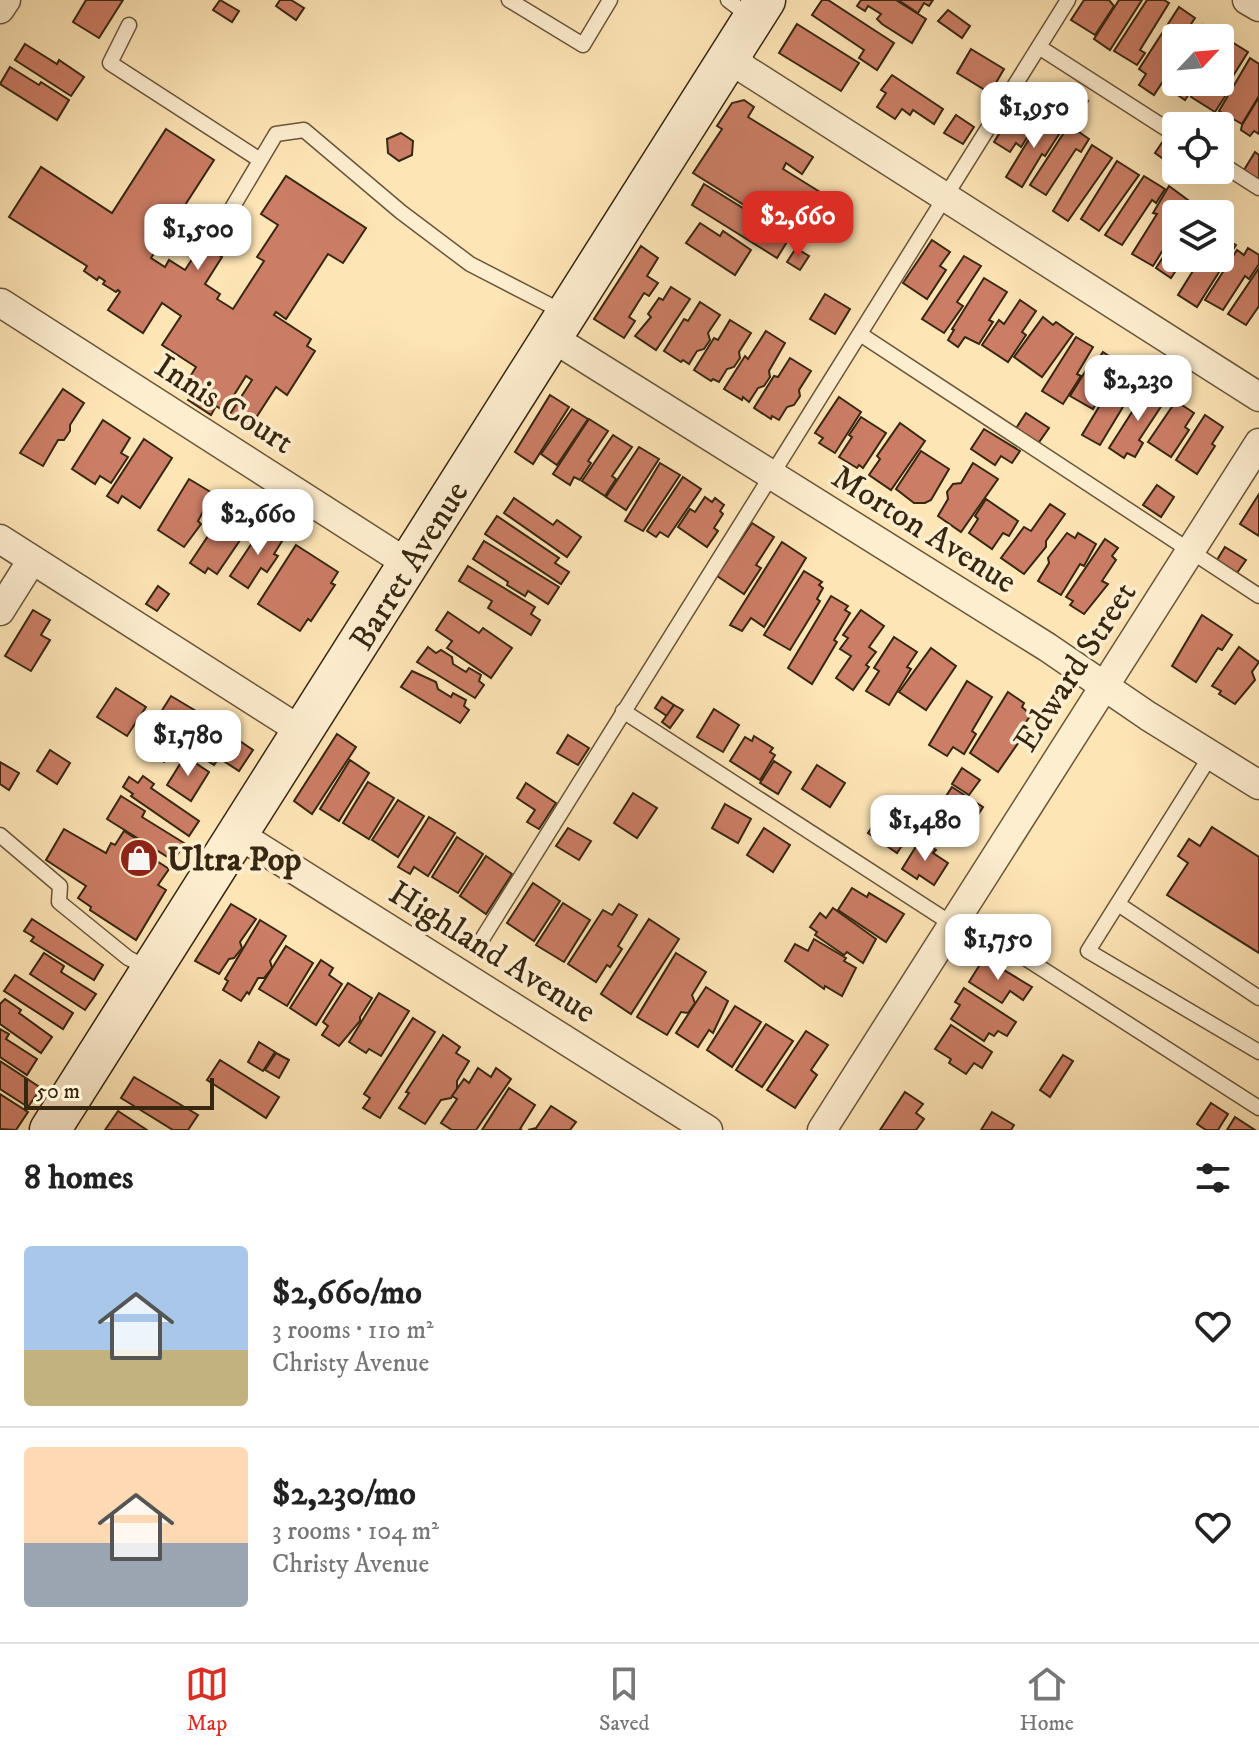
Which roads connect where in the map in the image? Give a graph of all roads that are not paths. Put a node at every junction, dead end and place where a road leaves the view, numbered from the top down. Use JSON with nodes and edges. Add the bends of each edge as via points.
{"nodes":[{"id":1,"x":6,"y":0,"type":"edge"},
{"id":2,"x":509,"y":0,"type":"edge"},
{"id":3,"x":610,"y":0,"type":"edge"},
{"id":4,"x":1068,"y":0,"type":"edge"},
{"id":5,"x":1247,"y":0,"type":"edge"},
{"id":6,"x":749,"y":6,"type":"edge"},
{"id":7,"x":1259,"y":7,"type":"edge"},
{"id":8,"x":0,"y":9,"type":"edge"},
{"id":9,"x":129,"y":25,"type":"dead end"},
{"id":10,"x":1039,"y":47,"type":"junction"},
{"id":11,"x":729,"y":55,"type":"junction"},
{"id":12,"x":1162,"y":126,"type":"edge"},
{"id":13,"x":260,"y":160,"type":"junction"},
{"id":14,"x":1234,"y":172,"type":"edge"},
{"id":15,"x":1259,"y":188,"type":"edge"},
{"id":16,"x":946,"y":198,"type":"junction"},
{"id":17,"x":219,"y":230,"type":"dead end"},
{"id":18,"x":1,"y":303,"type":"edge"},
{"id":19,"x":558,"y":325,"type":"junction"},
{"id":20,"x":860,"y":334,"type":"junction"},
{"id":21,"x":1259,"y":397,"type":"edge"},
{"id":22,"x":1259,"y":443,"type":"edge"},
{"id":23,"x":770,"y":474,"type":"junction"},
{"id":24,"x":0,"y":539,"type":"edge"},
{"id":25,"x":1190,"y":551,"type":"junction"},
{"id":26,"x":32,"y":560,"type":"junction"},
{"id":27,"x":410,"y":565,"type":"junction"},
{"id":28,"x":1259,"y":596,"type":"edge"},
{"id":29,"x":0,"y":611,"type":"edge"},
{"id":30,"x":1104,"y":686,"type":"junction"},
{"id":31,"x":623,"y":711,"type":"junction"},
{"id":32,"x":303,"y":732,"type":"junction"},
{"id":33,"x":1211,"y":755,"type":"junction"},
{"id":34,"x":1259,"y":785,"type":"edge"},
{"id":35,"x":238,"y":834,"type":"junction"},
{"id":36,"x":0,"y":835,"type":"edge"},
{"id":37,"x":1118,"y":904,"type":"junction"},
{"id":38,"x":955,"y":920,"type":"junction"},
{"id":39,"x":479,"y":944,"type":"dead end"},
{"id":40,"x":152,"y":970,"type":"junction"},
{"id":41,"x":1259,"y":998,"type":"edge"},
{"id":42,"x":1259,"y":1052,"type":"edge"},
{"id":43,"x":1259,"y":1108,"type":"edge"},
{"id":44,"x":61,"y":1126,"type":"edge"},
{"id":45,"x":708,"y":1130,"type":"edge"},
{"id":46,"x":822,"y":1130,"type":"edge"}],
"edges":[{"from":1,"to":8,"type":"street"},
{"from":2,"to":3,"type":"lane","via":[[583,45]]},
{"from":4,"to":10,"type":"lane"},
{"from":5,"to":7,"type":"street"},
{"from":6,"to":11,"type":"street","name":"Barret Avenue"},
{"from":9,"to":13,"type":"lane","via":[[110,63]]},
{"from":10,"to":12,"type":"lane"},
{"from":10,"to":16,"type":"lane"},
{"from":11,"to":16,"type":"street"},
{"from":11,"to":19,"type":"street","name":"Barret Avenue"},
{"from":13,"to":17,"type":"lane"},
{"from":13,"to":19,"type":"lane","via":[[276,134],[304,130],[401,212]]},
{"from":14,"to":15,"type":"lane"},
{"from":16,"to":20,"type":"lane"},
{"from":16,"to":21,"type":"street"},
{"from":18,"to":27,"type":"street","name":"Innis Court"},
{"from":19,"to":23,"type":"street","name":"Morton Avenue"},
{"from":19,"to":27,"type":"street","name":"Barret Avenue"},
{"from":20,"to":23,"type":"lane"},
{"from":20,"to":25,"type":"lane"},
{"from":22,"to":25,"type":"street","name":"Edward Street"},
{"from":23,"to":30,"type":"street","name":"Morton Avenue"},
{"from":23,"to":31,"type":"lane"},
{"from":24,"to":26,"type":"street"},
{"from":25,"to":28,"type":"lane"},
{"from":25,"to":30,"type":"street","name":"Edward Street"},
{"from":26,"to":29,"type":"street"},
{"from":26,"to":32,"type":"street"},
{"from":27,"to":32,"type":"street","name":"Barret Avenue"},
{"from":30,"to":33,"type":"street","name":"Morton Avenue"},
{"from":30,"to":38,"type":"street","name":"Edward Street"},
{"from":31,"to":38,"type":"lane"},
{"from":31,"to":39,"type":"lane"},
{"from":32,"to":35,"type":"street","name":"Barret Avenue"},
{"from":33,"to":34,"type":"street","name":"Morton Avenue"},
{"from":33,"to":37,"type":"lane"},
{"from":35,"to":40,"type":"street","name":"Barret Avenue"},
{"from":35,"to":45,"type":"street","name":"Highland Avenue"},
{"from":36,"to":40,"type":"lane","via":[[60,886],[59,902],[128,958]]},
{"from":37,"to":41,"type":"lane"},
{"from":37,"to":42,"type":"lane","via":[[1088,951]]},
{"from":38,"to":43,"type":"lane"},
{"from":38,"to":46,"type":"street","name":"Edward Street"},
{"from":40,"to":44,"type":"street","name":"Barret Avenue"}]}
